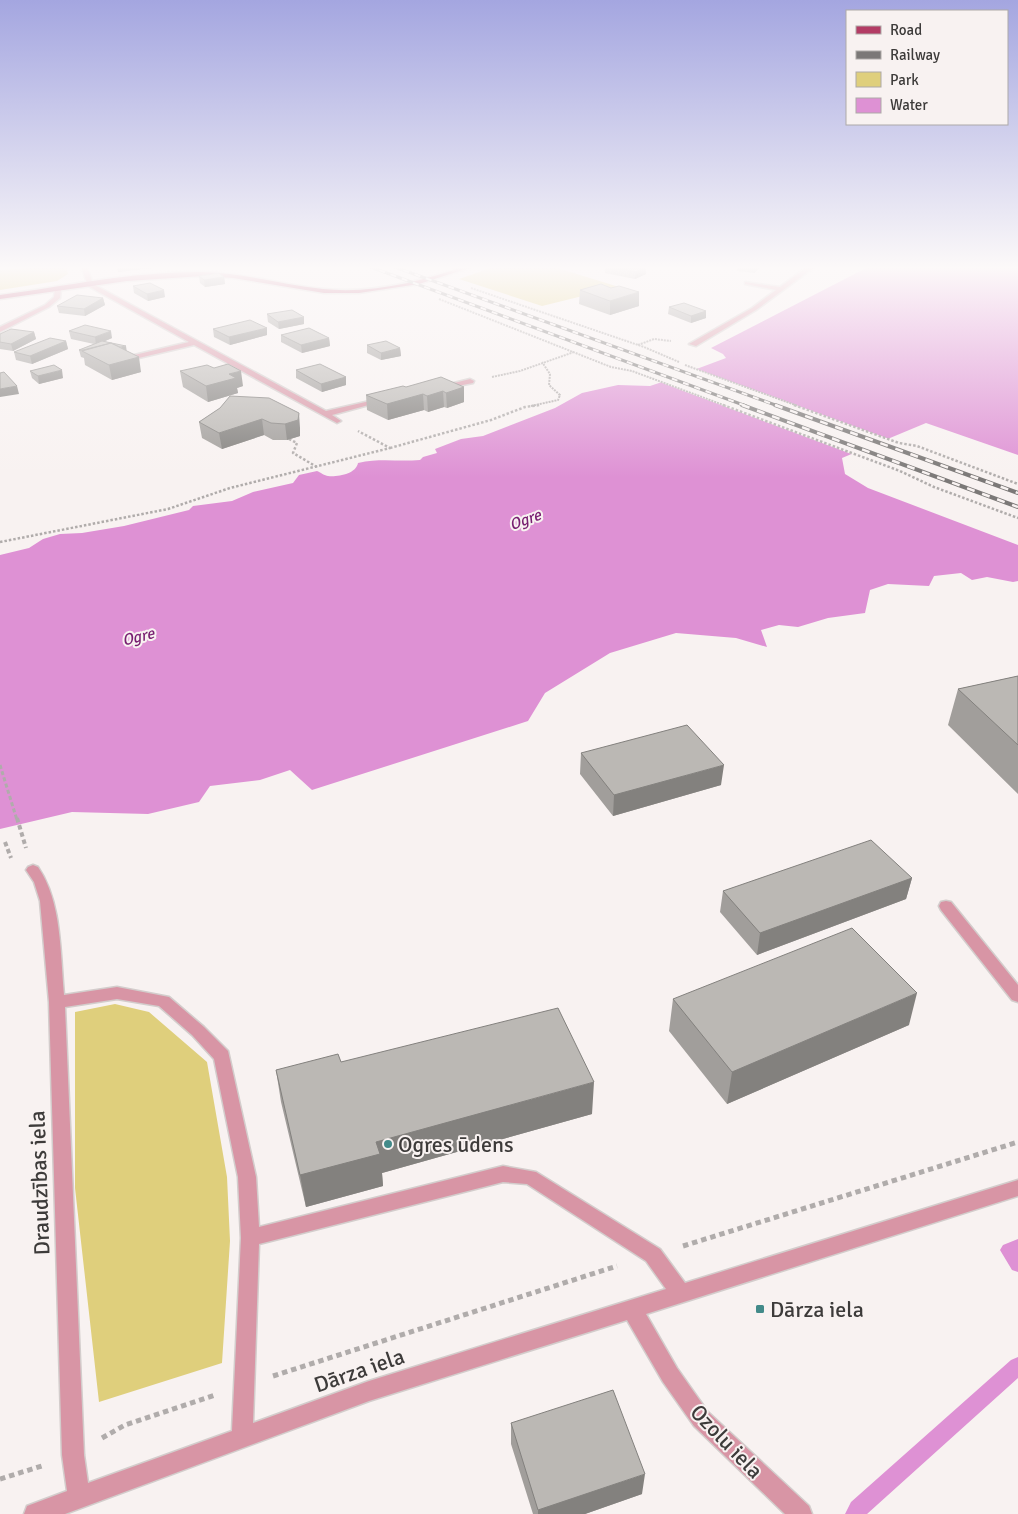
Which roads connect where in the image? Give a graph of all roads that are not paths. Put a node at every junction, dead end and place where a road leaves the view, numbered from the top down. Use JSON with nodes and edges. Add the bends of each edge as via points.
{"nodes":[{"id":1,"x":183,"y":337,"type":"edge"},
{"id":2,"x":707,"y":337,"type":"edge"},
{"id":3,"x":194,"y":343,"type":"junction"},
{"id":4,"x":694,"y":344,"type":"dead end"},
{"id":5,"x":129,"y":359,"type":"edge"},
{"id":6,"x":470,"y":381,"type":"road end"},
{"id":7,"x":434,"y":389,"type":"edge"},
{"id":8,"x":388,"y":399,"type":"edge"},
{"id":9,"x":324,"y":414,"type":"junction"},
{"id":10,"x":337,"y":420,"type":"road end"},
{"id":11,"x":34,"y":870,"type":"dead end"},
{"id":12,"x":946,"y":906,"type":"dead end"},
{"id":13,"x":1018,"y":996,"type":"edge"},
{"id":14,"x":57,"y":1002,"type":"junction"},
{"id":15,"x":1018,"y":1188,"type":"edge"},
{"id":16,"x":250,"y":1238,"type":"junction"},
{"id":17,"x":681,"y":1293,"type":"junction"},
{"id":18,"x":632,"y":1309,"type":"junction"},
{"id":19,"x":242,"y":1437,"type":"junction"},
{"id":20,"x":79,"y":1497,"type":"junction"},
{"id":21,"x":35,"y":1514,"type":"edge"},
{"id":22,"x":801,"y":1514,"type":"edge"}],
"edges":[{"from":1,"to":3,"type":"street"},
{"from":2,"to":4,"type":"street"},
{"from":3,"to":5,"type":"street"},
{"from":3,"to":9,"type":"street"},
{"from":6,"to":7,"type":"street"},
{"from":8,"to":9,"type":"street"},
{"from":9,"to":10,"type":"street"},
{"from":11,"to":14,"type":"street","name":"Draudzības iela","via":[[42,882],[47,901]]},
{"from":12,"to":13,"type":"street"},
{"from":14,"to":16,"type":"street","via":[[117,993],[163,1001],[222,1056],[246,1177]]},
{"from":14,"to":20,"type":"street","name":"Draudzības iela","via":[[73,1455]]},
{"from":15,"to":17,"type":"street","name":"Dārza iela"},
{"from":16,"to":17,"type":"street","via":[[503,1174],[530,1177],[654,1255]]},
{"from":16,"to":19,"type":"street"},
{"from":17,"to":18,"type":"street","name":"Dārza iela"},
{"from":18,"to":19,"type":"street","name":"Dārza iela","via":[[369,1391]]},
{"from":18,"to":22,"type":"street","name":"Ozolu iela","via":[[670,1375],[700,1418]]},
{"from":19,"to":20,"type":"street","name":"Dārza iela"},
{"from":20,"to":21,"type":"street","name":"Dārza iela"}]}
